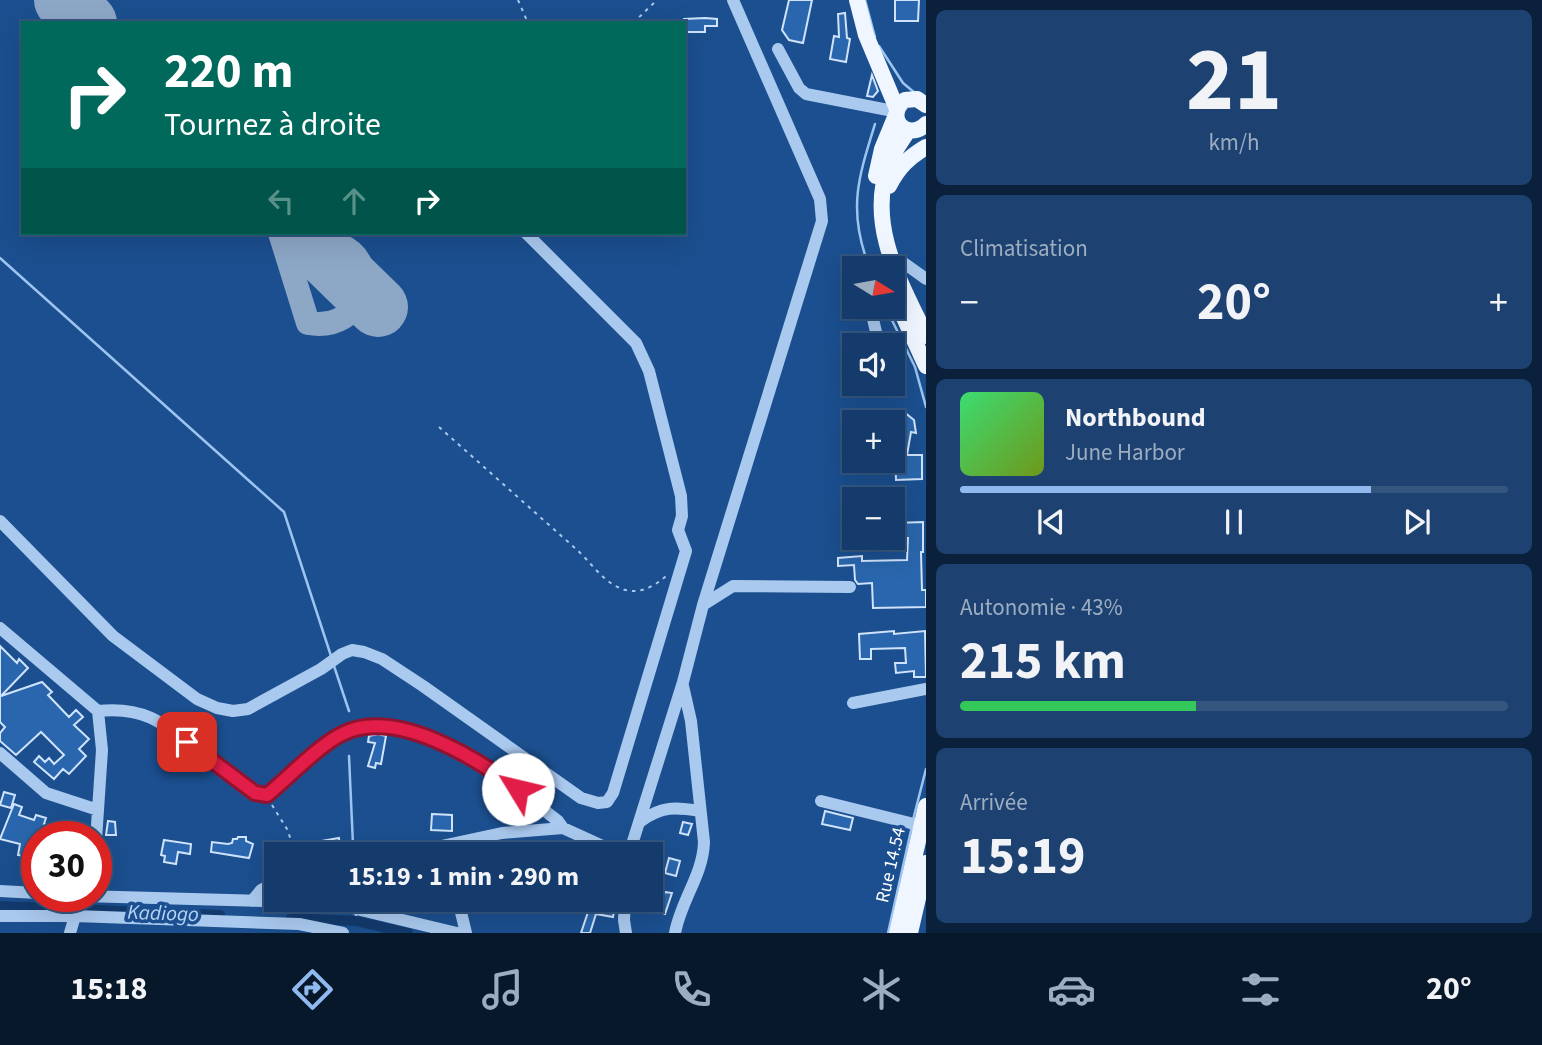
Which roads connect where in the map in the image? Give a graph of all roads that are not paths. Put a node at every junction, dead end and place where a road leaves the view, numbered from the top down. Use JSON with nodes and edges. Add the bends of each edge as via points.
{"nodes":[{"id":1,"x":733,"y":0,"type":"edge"},
{"id":2,"x":857,"y":0,"type":"edge"},
{"id":3,"x":778,"y":49,"type":"dead end"},
{"id":4,"x":878,"y":59,"type":"junction"},
{"id":5,"x":924,"y":103,"type":"edge"},
{"id":6,"x":894,"y":111,"type":"junction"},
{"id":7,"x":919,"y":130,"type":"edge"},
{"id":8,"x":926,"y":147,"type":"edge"},
{"id":9,"x":882,"y":205,"type":"junction"},
{"id":10,"x":528,"y":235,"type":"edge"},
{"id":11,"x":875,"y":256,"type":"edge"},
{"id":12,"x":877,"y":256,"type":"edge"},
{"id":13,"x":905,"y":262,"type":"edge"},
{"id":14,"x":926,"y":279,"type":"edge"},
{"id":15,"x":905,"y":295,"type":"edge"},
{"id":16,"x":904,"y":319,"type":"edge"},
{"id":17,"x":926,"y":336,"type":"edge"},
{"id":18,"x":926,"y":366,"type":"edge"},
{"id":19,"x":0,"y":521,"type":"edge"},
{"id":20,"x":850,"y":587,"type":"dead end"},
{"id":21,"x":703,"y":605,"type":"junction"},
{"id":22,"x":0,"y":628,"type":"edge"},
{"id":23,"x":682,"y":682,"type":"junction"},
{"id":24,"x":926,"y":689,"type":"edge"},
{"id":25,"x":853,"y":703,"type":"dead end"},
{"id":26,"x":98,"y":711,"type":"junction"},
{"id":27,"x":0,"y":753,"type":"edge"},
{"id":28,"x":821,"y":801,"type":"dead end"},
{"id":29,"x":98,"y":810,"type":"junction"},
{"id":30,"x":700,"y":811,"type":"junction"},
{"id":31,"x":924,"y":815,"type":"edge"},
{"id":32,"x":97,"y":821,"type":"edge"},
{"id":33,"x":641,"y":821,"type":"junction"},
{"id":34,"x":563,"y":828,"type":"junction"},
{"id":35,"x":477,"y":842,"type":"edge"},
{"id":36,"x":594,"y":842,"type":"edge"},
{"id":37,"x":633,"y":842,"type":"edge"},
{"id":38,"x":926,"y":863,"type":"edge"},
{"id":39,"x":264,"y":888,"type":"edge"},
{"id":40,"x":0,"y":891,"type":"edge"},
{"id":41,"x":21,"y":892,"type":"edge"},
{"id":42,"x":112,"y":897,"type":"edge"},
{"id":43,"x":252,"y":901,"type":"junction"},
{"id":44,"x":461,"y":912,"type":"edge"},
{"id":45,"x":624,"y":912,"type":"edge"},
{"id":46,"x":0,"y":916,"type":"edge"},
{"id":47,"x":75,"y":916,"type":"junction"},
{"id":48,"x":70,"y":933,"type":"edge"},
{"id":49,"x":343,"y":933,"type":"edge"},
{"id":50,"x":457,"y":933,"type":"edge"},
{"id":51,"x":466,"y":933,"type":"edge"},
{"id":52,"x":626,"y":933,"type":"edge"},
{"id":53,"x":675,"y":933,"type":"edge"},
{"id":54,"x":897,"y":933,"type":"edge"},
{"id":55,"x":910,"y":933,"type":"edge"}],
"edges":[{"from":1,"to":21,"type":"street","via":[[820,199],[822,221]]},
{"from":2,"to":4,"type":"main road"},
{"from":3,"to":6,"type":"street","via":[[806,94]]},
{"from":4,"to":5,"type":"main road"},
{"from":4,"to":6,"type":"main road"},
{"from":5,"to":6,"type":"main road","via":[[905,100]]},
{"from":6,"to":7,"type":"main road","via":[[900,126]]},
{"from":6,"to":11,"type":"main road","via":[[872,201]]},
{"from":7,"to":9,"type":"main road","via":[[888,165]]},
{"from":8,"to":9,"type":"main road","via":[[898,169]]},
{"from":9,"to":12,"type":"main road"},
{"from":10,"to":19,"type":"street","via":[[636,343],[649,371],[681,496],[678,530],[686,551],[614,793],[607,802],[580,798],[382,659],[364,652],[342,654],[248,709],[217,708],[197,699],[113,636]]},
{"from":13,"to":14,"type":"street"},
{"from":15,"to":17,"type":"main road"},
{"from":16,"to":18,"type":"main road"},
{"from":20,"to":21,"type":"street","via":[[733,586]]},
{"from":21,"to":23,"type":"street"},
{"from":22,"to":26,"type":"street"},
{"from":23,"to":30,"type":"street","via":[[691,721]]},
{"from":23,"to":33,"type":"street"},
{"from":24,"to":25,"type":"street"},
{"from":26,"to":29,"type":"street","via":[[102,750]]},
{"from":26,"to":34,"type":"street","via":[[148,715],[255,793],[267,795],[338,735],[353,729],[393,727],[426,737],[493,771]]},
{"from":27,"to":29,"type":"street","via":[[46,793]]},
{"from":28,"to":31,"type":"street"},
{"from":29,"to":32,"type":"street"},
{"from":30,"to":33,"type":"street","via":[[670,808]]},
{"from":30,"to":53,"type":"street","via":[[704,858]]},
{"from":31,"to":54,"type":"main road","name":"Rue 14.54"},
{"from":33,"to":37,"type":"street"},
{"from":34,"to":35,"type":"street","via":[[502,833]]},
{"from":34,"to":36,"type":"street"},
{"from":38,"to":55,"type":"main road","name":"Rue 14.54"},
{"from":39,"to":43,"type":"street"},
{"from":40,"to":41,"type":"street"},
{"from":42,"to":43,"type":"street"},
{"from":43,"to":50,"type":"street","via":[[344,906]]},
{"from":44,"to":51,"type":"street"},
{"from":45,"to":52,"type":"street"},
{"from":46,"to":47,"type":"street"},
{"from":47,"to":48,"type":"street"},
{"from":47,"to":49,"type":"street","via":[[299,924]]}]}
